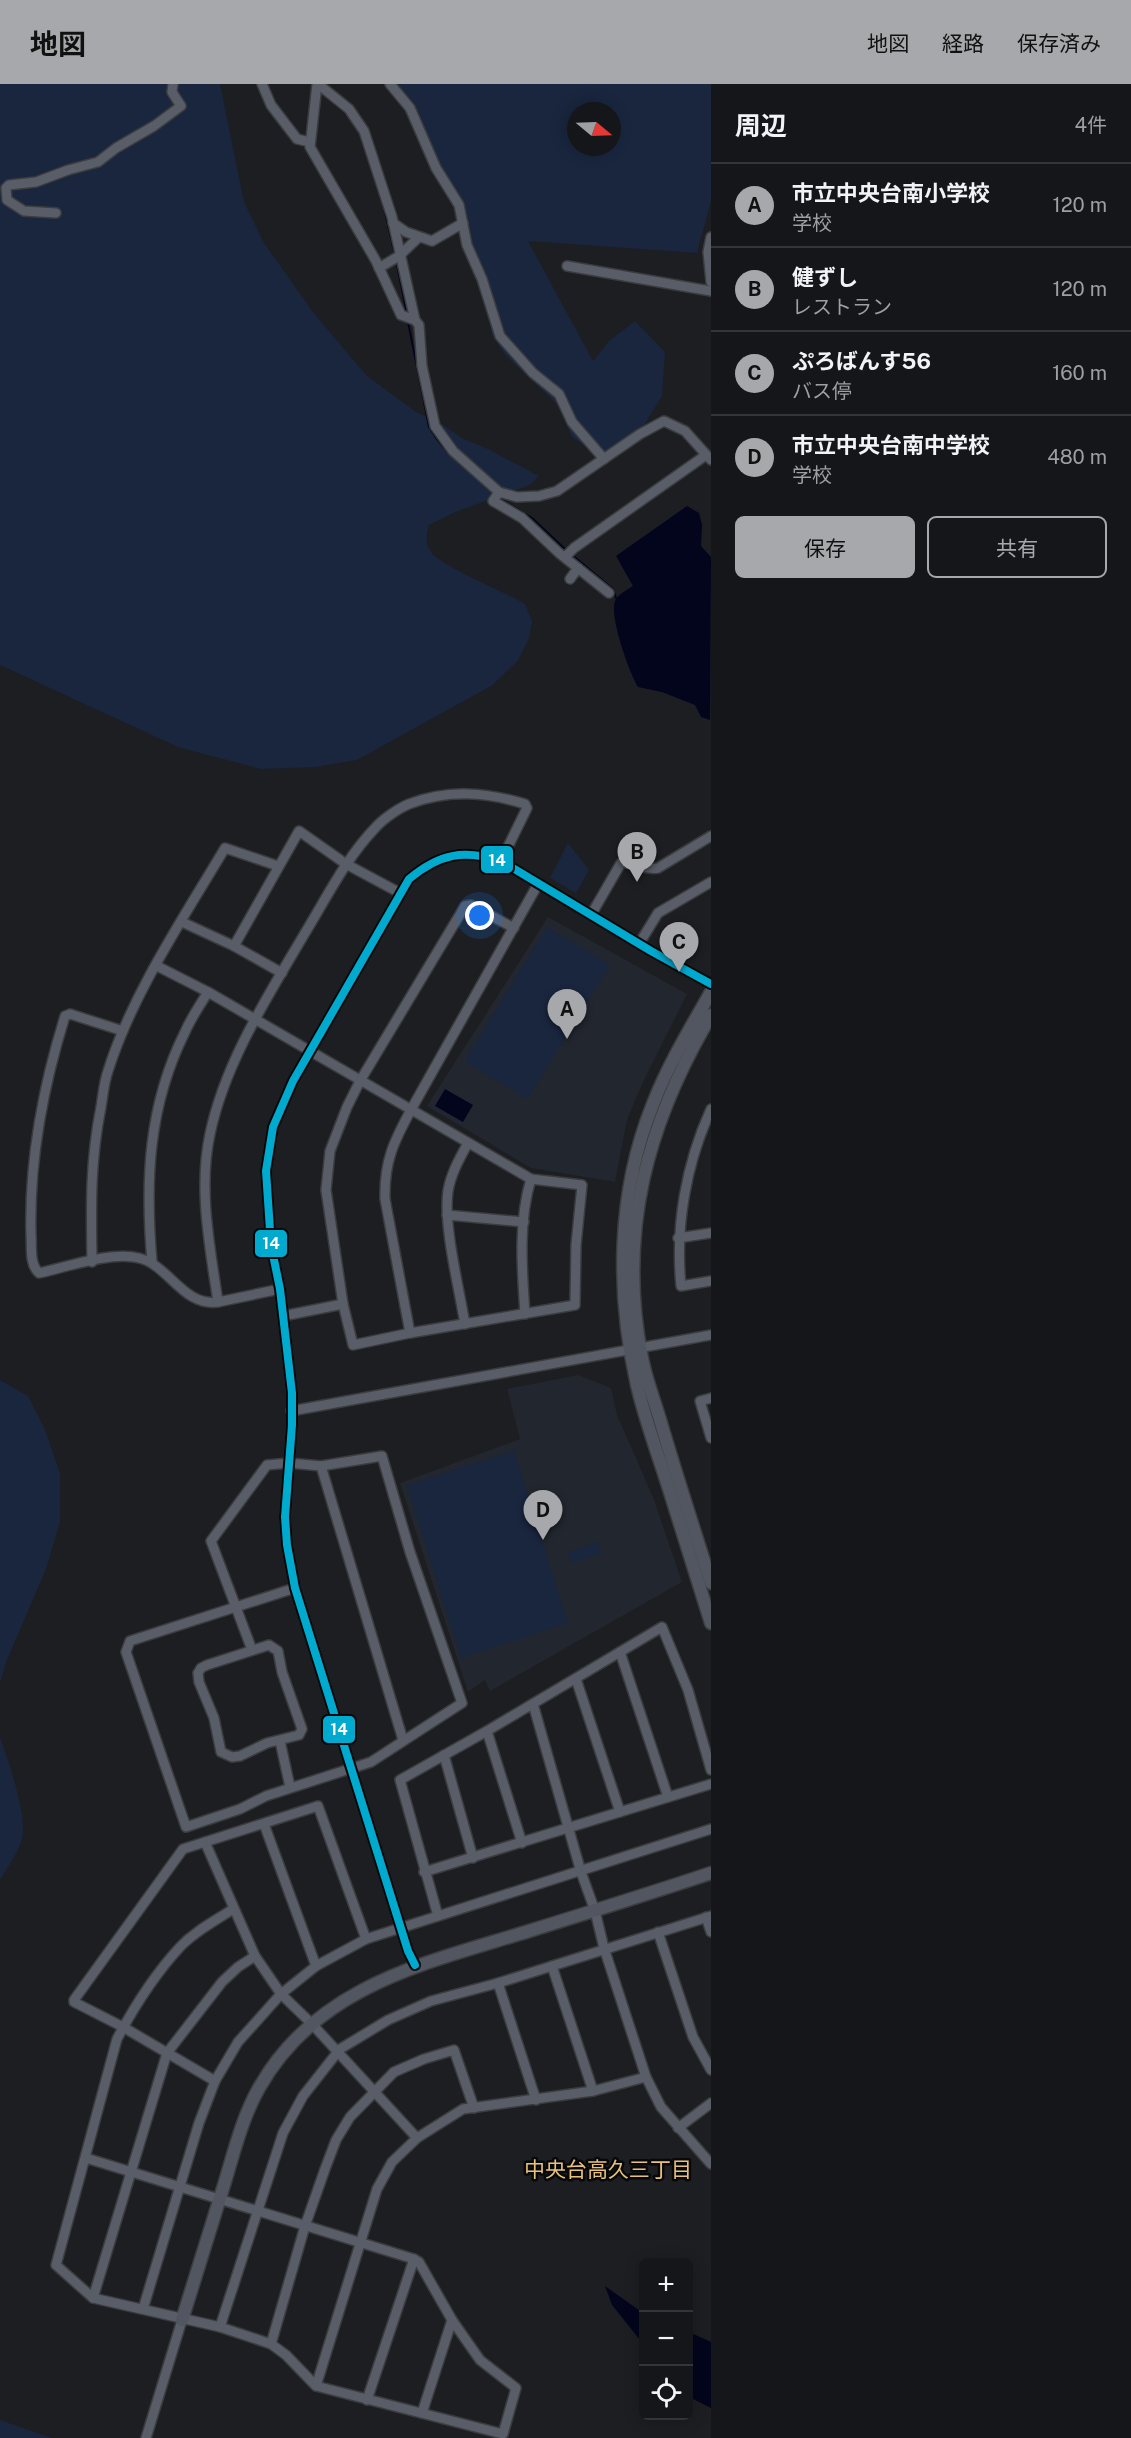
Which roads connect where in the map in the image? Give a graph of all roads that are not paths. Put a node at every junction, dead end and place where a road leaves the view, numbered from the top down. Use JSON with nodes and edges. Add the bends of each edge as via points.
{"nodes":[{"id":1,"x":173,"y":84,"type":"edge"},
{"id":2,"x":262,"y":84,"type":"edge"},
{"id":3,"x":318,"y":84,"type":"edge"},
{"id":4,"x":390,"y":84,"type":"edge"},
{"id":5,"x":310,"y":142,"type":"junction"},
{"id":6,"x":56,"y":213,"type":"dead end"},
{"id":7,"x":393,"y":223,"type":"junction"},
{"id":8,"x":463,"y":223,"type":"junction"},
{"id":9,"x":419,"y":237,"type":"junction"},
{"id":10,"x":711,"y":237,"type":"edge"},
{"id":11,"x":399,"y":256,"type":"junction"},
{"id":12,"x":567,"y":266,"type":"dead end"},
{"id":13,"x":379,"y":267,"type":"junction"},
{"id":14,"x":711,"y":282,"type":"edge"},
{"id":15,"x":711,"y":291,"type":"edge"},
{"id":16,"x":415,"y":320,"type":"junction"},
{"id":17,"x":709,"y":457,"type":"edge"},
{"id":18,"x":604,"y":459,"type":"junction"},
{"id":19,"x":499,"y":492,"type":"junction"},
{"id":20,"x":565,"y":557,"type":"junction"},
{"id":21,"x":578,"y":568,"type":"junction"},
{"id":22,"x":570,"y":579,"type":"dead end"},
{"id":23,"x":609,"y":593,"type":"dead end"},
{"id":24,"x":711,"y":836,"type":"edge"},
{"id":25,"x":501,"y":861,"type":"junction"},
{"id":26,"x":346,"y":864,"type":"junction"},
{"id":27,"x":278,"y":866,"type":"junction"},
{"id":28,"x":711,"y":882,"type":"edge"},
{"id":29,"x":538,"y":884,"type":"junction"},
{"id":30,"x":400,"y":893,"type":"junction"},
{"id":31,"x":591,"y":915,"type":"junction"},
{"id":32,"x":182,"y":922,"type":"junction"},
{"id":33,"x":514,"y":928,"type":"junction"},
{"id":34,"x":639,"y":944,"type":"junction"},
{"id":35,"x":234,"y":946,"type":"junction"},
{"id":36,"x":157,"y":966,"type":"junction"},
{"id":37,"x":282,"y":973,"type":"junction"},
{"id":38,"x":711,"y":984,"type":"edge"},
{"id":39,"x":208,"y":992,"type":"junction"},
{"id":40,"x":711,"y":992,"type":"edge"},
{"id":41,"x":711,"y":1015,"type":"edge"},
{"id":42,"x":256,"y":1020,"type":"junction"},
{"id":43,"x":123,"y":1031,"type":"junction"},
{"id":44,"x":308,"y":1051,"type":"junction"},
{"id":45,"x":360,"y":1081,"type":"junction"},
{"id":46,"x":412,"y":1108,"type":"junction"},
{"id":47,"x":711,"y":1109,"type":"edge"},
{"id":48,"x":468,"y":1143,"type":"junction"},
{"id":49,"x":531,"y":1179,"type":"junction"},
{"id":50,"x":447,"y":1215,"type":"junction"},
{"id":51,"x":524,"y":1222,"type":"junction"},
{"id":52,"x":711,"y":1233,"type":"edge"},
{"id":53,"x":678,"y":1238,"type":"junction"},
{"id":54,"x":92,"y":1262,"type":"junction"},
{"id":55,"x":152,"y":1262,"type":"junction"},
{"id":56,"x":711,"y":1281,"type":"edge"},
{"id":57,"x":280,"y":1289,"type":"junction"},
{"id":58,"x":218,"y":1302,"type":"junction"},
{"id":59,"x":343,"y":1304,"type":"junction"},
{"id":60,"x":525,"y":1314,"type":"junction"},
{"id":61,"x":283,"y":1316,"type":"junction"},
{"id":62,"x":465,"y":1324,"type":"junction"},
{"id":63,"x":410,"y":1333,"type":"junction"},
{"id":64,"x":711,"y":1335,"type":"edge"},
{"id":65,"x":635,"y":1349,"type":"junction"},
{"id":66,"x":711,"y":1398,"type":"edge"},
{"id":67,"x":291,"y":1411,"type":"junction"},
{"id":68,"x":711,"y":1438,"type":"edge"},
{"id":69,"x":289,"y":1463,"type":"junction"},
{"id":70,"x":321,"y":1466,"type":"junction"},
{"id":71,"x":711,"y":1583,"type":"edge"},
{"id":72,"x":295,"y":1588,"type":"junction"},
{"id":73,"x":236,"y":1607,"type":"junction"},
{"id":74,"x":711,"y":1623,"type":"edge"},
{"id":75,"x":252,"y":1650,"type":"junction"},
{"id":76,"x":620,"y":1652,"type":"junction"},
{"id":77,"x":576,"y":1679,"type":"junction"},
{"id":78,"x":533,"y":1704,"type":"junction"},
{"id":79,"x":487,"y":1731,"type":"junction"},
{"id":80,"x":403,"y":1740,"type":"junction"},
{"id":81,"x":280,"y":1741,"type":"junction"},
{"id":82,"x":444,"y":1755,"type":"junction"},
{"id":83,"x":351,"y":1767,"type":"junction"},
{"id":84,"x":711,"y":1770,"type":"edge"},
{"id":85,"x":711,"y":1784,"type":"edge"},
{"id":86,"x":290,"y":1787,"type":"junction"},
{"id":87,"x":668,"y":1797,"type":"junction"},
{"id":88,"x":620,"y":1812,"type":"junction"},
{"id":89,"x":264,"y":1824,"type":"junction"},
{"id":90,"x":569,"y":1828,"type":"junction"},
{"id":91,"x":711,"y":1829,"type":"edge"},
{"id":92,"x":206,"y":1842,"type":"junction"},
{"id":93,"x":522,"y":1843,"type":"junction"},
{"id":94,"x":473,"y":1858,"type":"junction"},
{"id":95,"x":424,"y":1872,"type":"junction"},
{"id":96,"x":581,"y":1872,"type":"junction"},
{"id":97,"x":711,"y":1873,"type":"edge"},
{"id":98,"x":233,"y":1909,"type":"junction"},
{"id":99,"x":595,"y":1911,"type":"junction"},
{"id":100,"x":438,"y":1916,"type":"junction"},
{"id":101,"x":708,"y":1916,"type":"edge"},
{"id":102,"x":401,"y":1927,"type":"junction"},
{"id":103,"x":658,"y":1932,"type":"junction"},
{"id":104,"x":711,"y":1932,"type":"edge"},
{"id":105,"x":366,"y":1939,"type":"junction"},
{"id":106,"x":604,"y":1948,"type":"junction"},
{"id":107,"x":255,"y":1956,"type":"junction"},
{"id":108,"x":416,"y":1965,"type":"junction"},
{"id":109,"x":316,"y":1966,"type":"junction"},
{"id":110,"x":552,"y":1966,"type":"junction"},
{"id":111,"x":498,"y":1983,"type":"junction"},
{"id":112,"x":281,"y":1994,"type":"junction"},
{"id":113,"x":312,"y":2024,"type":"junction"},
{"id":114,"x":123,"y":2027,"type":"junction"},
{"id":115,"x":167,"y":2053,"type":"junction"},
{"id":116,"x":337,"y":2053,"type":"junction"},
{"id":117,"x":711,"y":2070,"type":"edge"},
{"id":118,"x":646,"y":2077,"type":"junction"},
{"id":119,"x":215,"y":2081,"type":"junction"},
{"id":120,"x":373,"y":2091,"type":"junction"},
{"id":121,"x":593,"y":2091,"type":"junction"},
{"id":122,"x":536,"y":2100,"type":"junction"},
{"id":123,"x":711,"y":2103,"type":"edge"},
{"id":124,"x":474,"y":2108,"type":"junction"},
{"id":125,"x":678,"y":2128,"type":"junction"},
{"id":126,"x":417,"y":2138,"type":"junction"},
{"id":127,"x":86,"y":2158,"type":"junction"},
{"id":128,"x":711,"y":2164,"type":"edge"},
{"id":129,"x":133,"y":2171,"type":"junction"},
{"id":130,"x":179,"y":2186,"type":"junction"},
{"id":131,"x":220,"y":2197,"type":"junction"},
{"id":132,"x":257,"y":2210,"type":"junction"},
{"id":133,"x":305,"y":2226,"type":"junction"},
{"id":134,"x":361,"y":2242,"type":"junction"},
{"id":135,"x":414,"y":2259,"type":"junction"},
{"id":136,"x":93,"y":2298,"type":"junction"},
{"id":137,"x":142,"y":2309,"type":"junction"},
{"id":138,"x":182,"y":2320,"type":"junction"},
{"id":139,"x":452,"y":2320,"type":"junction"},
{"id":140,"x":220,"y":2327,"type":"junction"},
{"id":141,"x":271,"y":2344,"type":"junction"},
{"id":142,"x":315,"y":2386,"type":"junction"},
{"id":143,"x":367,"y":2400,"type":"junction"},
{"id":144,"x":422,"y":2414,"type":"junction"},
{"id":145,"x":146,"y":2438,"type":"edge"}],
"edges":[{"from":1,"to":6,"type":"street","via":[[172,92],[181,106],[104,159],[6,188],[7,200],[24,211]]},
{"from":2,"to":5,"type":"street","via":[[271,105],[297,139]]},
{"from":3,"to":5,"type":"street"},
{"from":3,"to":7,"type":"street","via":[[361,124]]},
{"from":4,"to":8,"type":"street","via":[[410,108],[436,168],[459,205]]},
{"from":5,"to":13,"type":"street","via":[[313,156]]},
{"from":7,"to":9,"type":"street"},
{"from":7,"to":11,"type":"street"},
{"from":8,"to":9,"type":"street","via":[[432,241]]},
{"from":8,"to":18,"type":"street","via":[[466,245],[482,279],[500,336],[532,373],[559,394],[572,422]]},
{"from":9,"to":11,"type":"street"},
{"from":10,"to":14,"type":"street"},
{"from":11,"to":13,"type":"street"},
{"from":11,"to":16,"type":"street"},
{"from":12,"to":15,"type":"street"},
{"from":13,"to":16,"type":"street","via":[[401,315]]},
{"from":16,"to":19,"type":"street","via":[[419,325],[422,366],[435,426],[453,451]]},
{"from":17,"to":18,"type":"street","via":[[685,431],[664,421]]},
{"from":17,"to":20,"type":"street"},
{"from":18,"to":19,"type":"street","via":[[557,491],[517,497]]},
{"from":19,"to":20,"type":"street","via":[[493,501],[522,518]]},
{"from":20,"to":21,"type":"street"},
{"from":21,"to":22,"type":"street"},
{"from":21,"to":23,"type":"street"},
{"from":24,"to":31,"type":"street","via":[[658,868],[650,870],[621,863]]},
{"from":25,"to":26,"type":"street","via":[[527,808],[497,795],[473,792],[408,804],[377,826]]},
{"from":25,"to":29,"type":"street"},
{"from":25,"to":30,"type":"street","via":[[484,855],[443,857],[409,879]]},
{"from":26,"to":27,"type":"street","via":[[298,831]]},
{"from":26,"to":30,"type":"street"},
{"from":26,"to":37,"type":"street"},
{"from":27,"to":32,"type":"street","via":[[225,848]]},
{"from":27,"to":35,"type":"street"},
{"from":28,"to":34,"type":"street","via":[[658,913]]},
{"from":29,"to":31,"type":"street"},
{"from":29,"to":33,"type":"street"},
{"from":30,"to":44,"type":"street"},
{"from":31,"to":34,"type":"street"},
{"from":32,"to":35,"type":"street"},
{"from":32,"to":36,"type":"street"},
{"from":33,"to":45,"type":"street","via":[[471,905],[465,906]]},
{"from":33,"to":46,"type":"street"},
{"from":34,"to":38,"type":"street"},
{"from":35,"to":37,"type":"street"},
{"from":36,"to":39,"type":"street"},
{"from":36,"to":43,"type":"street"},
{"from":37,"to":42,"type":"street"},
{"from":39,"to":42,"type":"street"},
{"from":39,"to":55,"type":"street","via":[[185,1031],[168,1072],[153,1126],[148,1220]]},
{"from":40,"to":65,"type":"street","via":[[669,1066],[638,1146],[625,1215],[622,1257],[623,1294]]},
{"from":41,"to":65,"type":"street","via":[[679,1072],[649,1149],[634,1243]]},
{"from":42,"to":44,"type":"street"},
{"from":42,"to":58,"type":"street","via":[[216,1111],[208,1143],[204,1190]]},
{"from":43,"to":54,"type":"street","via":[[107,1073],[93,1147]]},
{"from":43,"to":54,"type":"street","via":[[70,1014],[65,1016],[43,1097],[33,1161],[35,1270],[39,1273]]},
{"from":44,"to":45,"type":"street"},
{"from":44,"to":57,"type":"street","via":[[273,1127],[266,1171],[271,1245]]},
{"from":45,"to":46,"type":"street"},
{"from":45,"to":59,"type":"street","via":[[335,1134],[327,1169],[328,1210]]},
{"from":46,"to":48,"type":"street"},
{"from":46,"to":63,"type":"street","via":[[394,1141],[385,1178],[385,1199]]},
{"from":47,"to":53,"type":"street","via":[[690,1171]]},
{"from":48,"to":49,"type":"street"},
{"from":48,"to":50,"type":"street","via":[[451,1180]]},
{"from":49,"to":51,"type":"street"},
{"from":49,"to":60,"type":"street","via":[[582,1185],[575,1305]]},
{"from":50,"to":51,"type":"street"},
{"from":50,"to":62,"type":"street"},
{"from":51,"to":60,"type":"street"},
{"from":52,"to":53,"type":"street"},
{"from":53,"to":56,"type":"street","via":[[681,1286]]},
{"from":54,"to":55,"type":"street","via":[[124,1255]]},
{"from":55,"to":58,"type":"street","via":[[175,1285],[200,1300]]},
{"from":57,"to":58,"type":"street"},
{"from":57,"to":61,"type":"street"},
{"from":59,"to":61,"type":"street"},
{"from":59,"to":63,"type":"street","via":[[353,1345]]},
{"from":60,"to":62,"type":"street"},
{"from":61,"to":67,"type":"street"},
{"from":62,"to":63,"type":"street"},
{"from":64,"to":65,"type":"street"},
{"from":65,"to":67,"type":"street"},
{"from":65,"to":71,"type":"street"},
{"from":65,"to":74,"type":"street","via":[[640,1396]]},
{"from":66,"to":68,"type":"street","via":[[700,1401]]},
{"from":67,"to":69,"type":"street"},
{"from":69,"to":70,"type":"street"},
{"from":69,"to":72,"type":"street","via":[[285,1517]]},
{"from":69,"to":73,"type":"street","via":[[267,1465],[211,1541]]},
{"from":70,"to":80,"type":"street"},
{"from":70,"to":80,"type":"street","via":[[382,1456],[462,1703]]},
{"from":72,"to":73,"type":"street"},
{"from":72,"to":83,"type":"street"},
{"from":73,"to":75,"type":"street"},
{"from":73,"to":86,"type":"street","via":[[130,1641],[126,1652],[186,1827]]},
{"from":75,"to":81,"type":"street","via":[[269,1645],[278,1651],[300,1720],[299,1735]]},
{"from":75,"to":81,"type":"street","via":[[201,1668],[199,1682],[225,1755],[240,1756]]},
{"from":76,"to":77,"type":"street"},
{"from":76,"to":84,"type":"street","via":[[662,1627],[688,1690]]},
{"from":76,"to":87,"type":"street"},
{"from":77,"to":78,"type":"street"},
{"from":77,"to":88,"type":"street"},
{"from":78,"to":79,"type":"street"},
{"from":78,"to":90,"type":"street"},
{"from":79,"to":82,"type":"street"},
{"from":79,"to":93,"type":"street"},
{"from":80,"to":83,"type":"street","via":[[371,1762]]},
{"from":81,"to":86,"type":"street"},
{"from":82,"to":94,"type":"street"},
{"from":82,"to":95,"type":"street","via":[[400,1780]]},
{"from":83,"to":86,"type":"street"},
{"from":83,"to":102,"type":"street"},
{"from":85,"to":87,"type":"street"},
{"from":87,"to":88,"type":"street"},
{"from":88,"to":90,"type":"street"},
{"from":89,"to":92,"type":"street"},
{"from":89,"to":105,"type":"street","via":[[318,1806]]},
{"from":89,"to":109,"type":"street"},
{"from":90,"to":93,"type":"street"},
{"from":90,"to":96,"type":"street"},
{"from":91,"to":96,"type":"street"},
{"from":92,"to":98,"type":"street"},
{"from":92,"to":114,"type":"street","via":[[183,1848],[74,2000]]},
{"from":93,"to":94,"type":"street"},
{"from":94,"to":95,"type":"street"},
{"from":95,"to":100,"type":"street"},
{"from":96,"to":99,"type":"street"},
{"from":96,"to":100,"type":"street"},
{"from":97,"to":99,"type":"street"},
{"from":98,"to":107,"type":"street"},
{"from":98,"to":114,"type":"street","via":[[181,1946]]},
{"from":99,"to":106,"type":"street"},
{"from":99,"to":108,"type":"street"},
{"from":100,"to":102,"type":"street"},
{"from":101,"to":103,"type":"street"},
{"from":101,"to":104,"type":"street"},
{"from":102,"to":105,"type":"street"},
{"from":102,"to":108,"type":"street"},
{"from":103,"to":106,"type":"street"},
{"from":103,"to":117,"type":"street","via":[[693,2037]]},
{"from":105,"to":109,"type":"street"},
{"from":106,"to":110,"type":"street"},
{"from":106,"to":118,"type":"street"},
{"from":107,"to":112,"type":"street"},
{"from":107,"to":115,"type":"street","via":[[222,1982]]},
{"from":108,"to":113,"type":"street","via":[[362,1989]]},
{"from":109,"to":112,"type":"street"},
{"from":110,"to":111,"type":"street"},
{"from":110,"to":121,"type":"street"},
{"from":111,"to":116,"type":"street","via":[[420,2006],[388,2020]]},
{"from":111,"to":122,"type":"street"},
{"from":112,"to":113,"type":"street"},
{"from":112,"to":119,"type":"street","via":[[238,2042]]},
{"from":113,"to":116,"type":"street"},
{"from":113,"to":131,"type":"street","via":[[276,2060],[258,2089]]},
{"from":114,"to":115,"type":"street"},
{"from":114,"to":127,"type":"street"},
{"from":115,"to":119,"type":"street"},
{"from":115,"to":129,"type":"street"},
{"from":116,"to":120,"type":"street"},
{"from":116,"to":132,"type":"street","via":[[303,2096],[283,2133]]},
{"from":118,"to":121,"type":"street"},
{"from":118,"to":125,"type":"street","via":[[661,2108]]},
{"from":119,"to":130,"type":"street"},
{"from":120,"to":124,"type":"street","via":[[394,2072],[454,2050]]},
{"from":120,"to":126,"type":"street"},
{"from":120,"to":133,"type":"street","via":[[336,2140]]},
{"from":121,"to":122,"type":"street"},
{"from":122,"to":124,"type":"street"},
{"from":123,"to":125,"type":"street"},
{"from":124,"to":126,"type":"street","via":[[444,2119]]},
{"from":125,"to":128,"type":"street"},
{"from":126,"to":134,"type":"street","via":[[392,2162],[377,2189]]},
{"from":127,"to":129,"type":"street"},
{"from":127,"to":136,"type":"street","via":[[56,2265]]},
{"from":129,"to":130,"type":"street"},
{"from":129,"to":136,"type":"street"},
{"from":130,"to":131,"type":"street"},
{"from":130,"to":137,"type":"street"},
{"from":131,"to":132,"type":"street"},
{"from":131,"to":138,"type":"street"},
{"from":132,"to":133,"type":"street"},
{"from":132,"to":140,"type":"street"},
{"from":133,"to":134,"type":"street"},
{"from":133,"to":141,"type":"street"},
{"from":134,"to":135,"type":"street"},
{"from":134,"to":142,"type":"street"},
{"from":135,"to":139,"type":"street"},
{"from":135,"to":143,"type":"street"},
{"from":136,"to":137,"type":"street"},
{"from":137,"to":138,"type":"street"},
{"from":138,"to":140,"type":"street"},
{"from":138,"to":145,"type":"street"},
{"from":139,"to":144,"type":"street"},
{"from":139,"to":144,"type":"street","via":[[480,2360],[516,2388],[503,2434]]},
{"from":140,"to":141,"type":"street"},
{"from":141,"to":142,"type":"street"},
{"from":142,"to":143,"type":"street"},
{"from":143,"to":144,"type":"street"}]}
